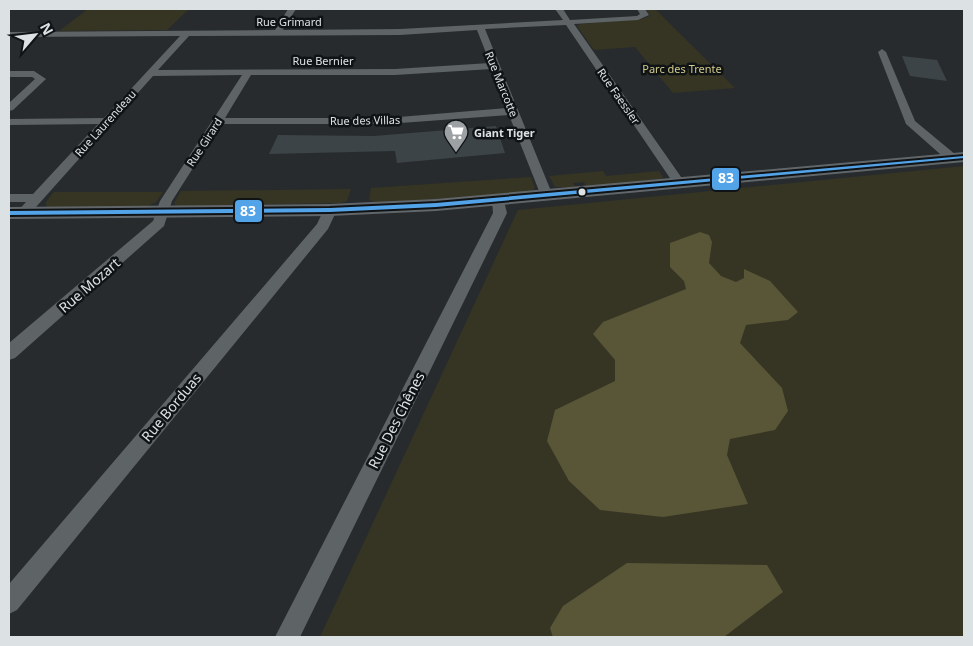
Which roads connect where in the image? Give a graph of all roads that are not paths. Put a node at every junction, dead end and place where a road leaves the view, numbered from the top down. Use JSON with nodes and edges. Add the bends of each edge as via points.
{"nodes":[{"id":1,"x":292,"y":9,"type":"edge"},
{"id":2,"x":559,"y":9,"type":"edge"},
{"id":3,"x":641,"y":9,"type":"edge"},
{"id":4,"x":568,"y":22,"type":"junction"},
{"id":5,"x":480,"y":27,"type":"junction"},
{"id":6,"x":187,"y":33,"type":"junction"},
{"id":7,"x":277,"y":33,"type":"junction"},
{"id":8,"x":9,"y":34,"type":"edge"},
{"id":9,"x":882,"y":52,"type":"dead end"},
{"id":10,"x":495,"y":66,"type":"junction"},
{"id":11,"x":150,"y":73,"type":"junction"},
{"id":12,"x":248,"y":73,"type":"junction"},
{"id":13,"x":9,"y":74,"type":"edge"},
{"id":14,"x":9,"y":108,"type":"edge"},
{"id":15,"x":514,"y":111,"type":"junction"},
{"id":16,"x":107,"y":121,"type":"junction"},
{"id":17,"x":217,"y":121,"type":"junction"},
{"id":18,"x":9,"y":122,"type":"edge"},
{"id":19,"x":958,"y":158,"type":"edge"},
{"id":20,"x":680,"y":184,"type":"junction"},
{"id":21,"x":547,"y":196,"type":"junction"},
{"id":22,"x":9,"y":198,"type":"edge"},
{"id":23,"x":37,"y":198,"type":"junction"},
{"id":24,"x":498,"y":201,"type":"junction"},
{"id":25,"x":330,"y":210,"type":"junction"},
{"id":26,"x":163,"y":212,"type":"junction"},
{"id":27,"x":16,"y":213,"type":"edge"},
{"id":28,"x":9,"y":354,"type":"edge"},
{"id":29,"x":9,"y":602,"type":"edge"},
{"id":30,"x":287,"y":637,"type":"edge"}],
"edges":[{"from":1,"to":7,"type":"street"},
{"from":2,"to":4,"type":"street","name":"Rue Faessler"},
{"from":3,"to":4,"type":"street","name":"Rue Grimard","via":[[645,15],[638,18]]},
{"from":4,"to":5,"type":"street","name":"Rue Grimard"},
{"from":4,"to":20,"type":"street","name":"Rue Faessler"},
{"from":5,"to":7,"type":"street","name":"Rue Grimard","via":[[400,32]]},
{"from":5,"to":10,"type":"street","name":"Rue Marcotte"},
{"from":6,"to":7,"type":"street","name":"Rue Grimard"},
{"from":6,"to":8,"type":"street","name":"Rue Grimard"},
{"from":6,"to":11,"type":"street","name":"Rue Laurendeau"},
{"from":9,"to":19,"type":"street","via":[[910,122],[923,135]]},
{"from":10,"to":12,"type":"street","name":"Rue Bernier","via":[[394,72]]},
{"from":10,"to":15,"type":"street","name":"Rue Marcotte"},
{"from":11,"to":12,"type":"street","name":"Rue Bernier"},
{"from":11,"to":16,"type":"street","name":"Rue Laurendeau"},
{"from":12,"to":17,"type":"street","name":"Rue Girard"},
{"from":13,"to":14,"type":"street","via":[[34,74],[41,79]]},
{"from":15,"to":17,"type":"street","name":"Rue des Villas","via":[[387,121]]},
{"from":15,"to":21,"type":"street","name":"Rue Marcotte"},
{"from":16,"to":18,"type":"street"},
{"from":16,"to":23,"type":"street","name":"Rue Laurendeau"},
{"from":17,"to":26,"type":"street","name":"Rue Girard","via":[[166,201]]},
{"from":19,"to":20,"type":"street"},
{"from":20,"to":21,"type":"street"},
{"from":21,"to":24,"type":"street"},
{"from":22,"to":23,"type":"street"},
{"from":23,"to":27,"type":"street","name":"Rue Laurendeau"},
{"from":24,"to":25,"type":"street"},
{"from":24,"to":30,"type":"street","name":"Rue Des Chênes","via":[[500,214]]},
{"from":25,"to":26,"type":"street"},
{"from":25,"to":29,"type":"street","name":"Rue Borduas","via":[[323,226]]},
{"from":26,"to":27,"type":"street"},
{"from":26,"to":28,"type":"street","name":"Rue Mozart","via":[[160,223]]}]}
